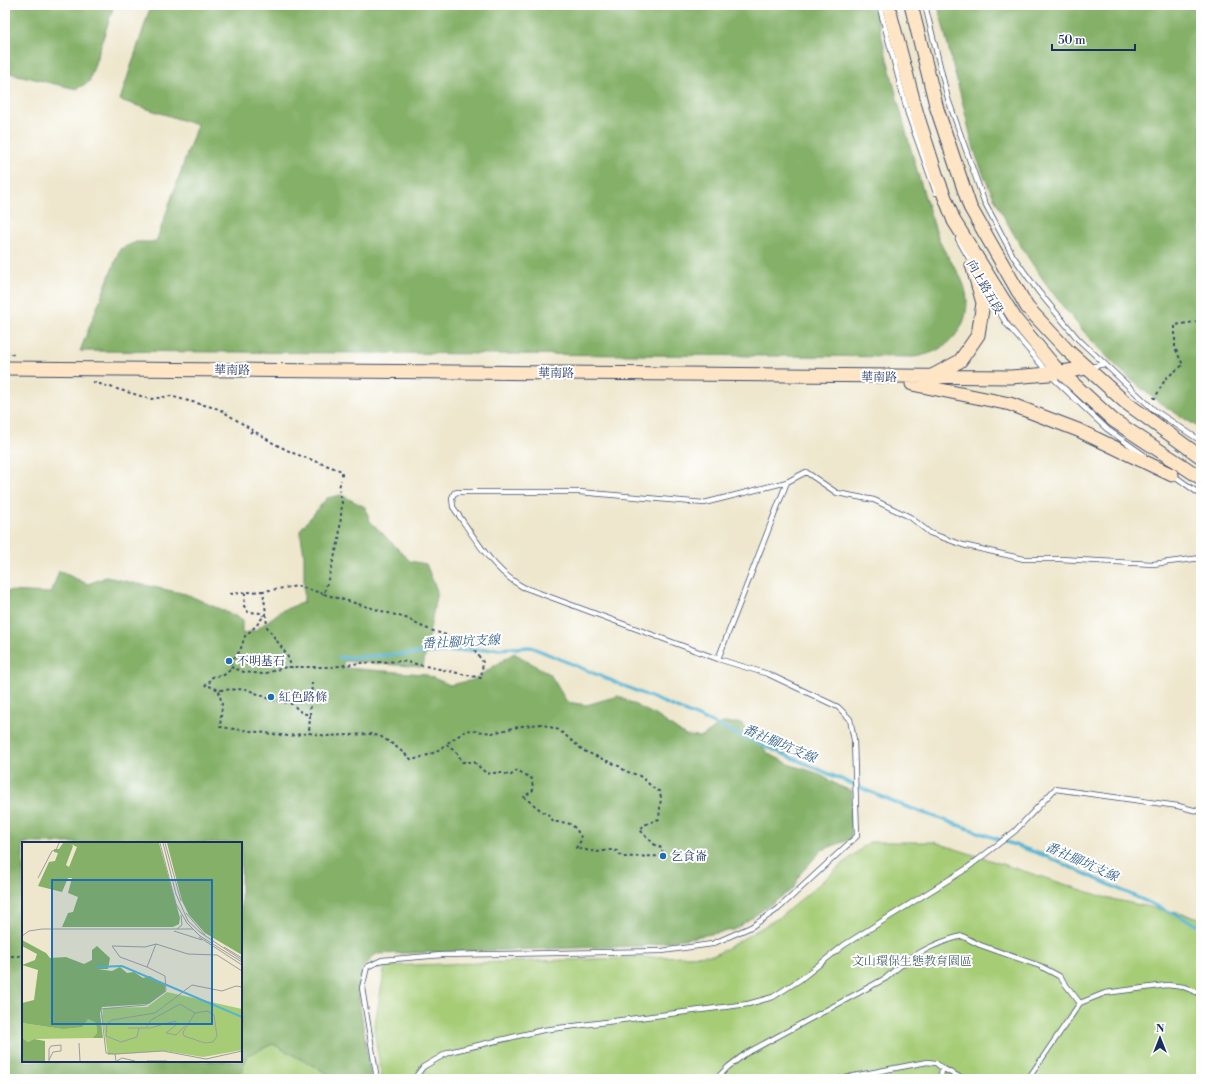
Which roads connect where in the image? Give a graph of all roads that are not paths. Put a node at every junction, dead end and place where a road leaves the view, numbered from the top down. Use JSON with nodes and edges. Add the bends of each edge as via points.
{"nodes":[{"id":1,"x":880,"y":5,"type":"edge"},
{"id":2,"x":888,"y":5,"type":"edge"},
{"id":3,"x":911,"y":5,"type":"edge"},
{"id":4,"x":925,"y":5,"type":"edge"},
{"id":5,"x":939,"y":199,"type":"dead end"},
{"id":6,"x":942,"y":206,"type":"dead end"},
{"id":7,"x":972,"y":265,"type":"junction"},
{"id":8,"x":1105,"y":364,"type":"junction"},
{"id":9,"x":5,"y":368,"type":"edge"},
{"id":10,"x":1087,"y":368,"type":"junction"},
{"id":11,"x":1055,"y":373,"type":"junction"},
{"id":12,"x":864,"y":376,"type":"junction"},
{"id":13,"x":930,"y":377,"type":"junction"},
{"id":14,"x":1201,"y":441,"type":"edge"},
{"id":15,"x":1201,"y":457,"type":"edge"},
{"id":16,"x":1172,"y":475,"type":"junction"},
{"id":17,"x":1201,"y":478,"type":"edge"},
{"id":18,"x":787,"y":482,"type":"junction"},
{"id":19,"x":1201,"y":495,"type":"edge"},
{"id":20,"x":1201,"y":558,"type":"edge"},
{"id":21,"x":718,"y":659,"type":"junction"},
{"id":22,"x":1201,"y":812,"type":"edge"},
{"id":23,"x":1201,"y":994,"type":"edge"},
{"id":24,"x":1080,"y":1004,"type":"junction"},
{"id":25,"x":942,"y":1068,"type":"junction"},
{"id":26,"x":377,"y":1079,"type":"edge"},
{"id":27,"x":414,"y":1079,"type":"edge"},
{"id":28,"x":716,"y":1079,"type":"edge"},
{"id":29,"x":838,"y":1079,"type":"edge"},
{"id":30,"x":941,"y":1079,"type":"edge"},
{"id":31,"x":963,"y":1079,"type":"edge"},
{"id":32,"x":1028,"y":1079,"type":"edge"}],
"edges":[{"from":1,"to":5,"type":"lane","via":[[908,114]]},
{"from":2,"to":11,"type":"street","name":"向上路五段","via":[[917,114],[954,221],[1016,320]]},
{"from":3,"to":10,"type":"street","name":"向上路五段","via":[[937,109],[970,207],[1026,307]]},
{"from":4,"to":8,"type":"lane","via":[[948,99],[984,201],[1013,256],[1038,292],[1078,339]]},
{"from":6,"to":7,"type":"lane","name":"向上路五段"},
{"from":7,"to":11,"type":"lane","name":"向上路五段","via":[[1006,323]]},
{"from":7,"to":13,"type":"street","via":[[983,303],[978,335],[960,361]]},
{"from":8,"to":10,"type":"lane","name":"華南路"},
{"from":8,"to":14,"type":"lane","via":[[1154,410]]},
{"from":9,"to":12,"type":"street","name":"華南路"},
{"from":10,"to":11,"type":"street","name":"華南路"},
{"from":10,"to":15,"type":"street","name":"向上路五段","via":[[1125,402]]},
{"from":11,"to":13,"type":"street","name":"華南路","via":[[1011,377]]},
{"from":11,"to":16,"type":"lane","name":"向上路五段","via":[[1107,429]]},
{"from":11,"to":17,"type":"street","name":"向上路五段","via":[[1113,420]]},
{"from":12,"to":13,"type":"street","name":"華南路"},
{"from":12,"to":16,"type":"street","via":[[932,387],[1010,404],[1078,430]]},
{"from":16,"to":19,"type":"lane","name":"向上路五段"},
{"from":18,"to":20,"type":"lane","via":[[806,472],[837,492],[874,500],[910,518],[930,533],[963,545],[1024,559],[1153,564]]},
{"from":18,"to":21,"type":"lane"},
{"from":18,"to":21,"type":"lane","via":[[704,503],[579,492],[458,492],[454,493],[452,498],[453,507],[488,556],[512,581],[523,588]]},
{"from":21,"to":26,"type":"lane","via":[[768,674],[838,707],[850,719],[854,740],[857,836],[778,909],[751,927],[712,944],[662,951],[434,956],[382,960],[367,967],[362,988]]},
{"from":22,"to":27,"type":"lane","via":[[1178,806],[1056,789],[1015,831],[966,869],[844,945],[774,997],[748,1004],[543,1030],[449,1052],[423,1067]]},
{"from":23,"to":24,"type":"lane","via":[[1184,987],[1167,985],[1105,993]]},
{"from":24,"to":28,"type":"lane","via":[[1059,976],[1040,966],[962,936],[949,939],[903,961],[886,978],[745,1054]]},
{"from":24,"to":32,"type":"lane"},
{"from":25,"to":29,"type":"lane","via":[[936,1063],[928,1062]]},
{"from":25,"to":30,"type":"lane"},
{"from":25,"to":31,"type":"lane"}]}
